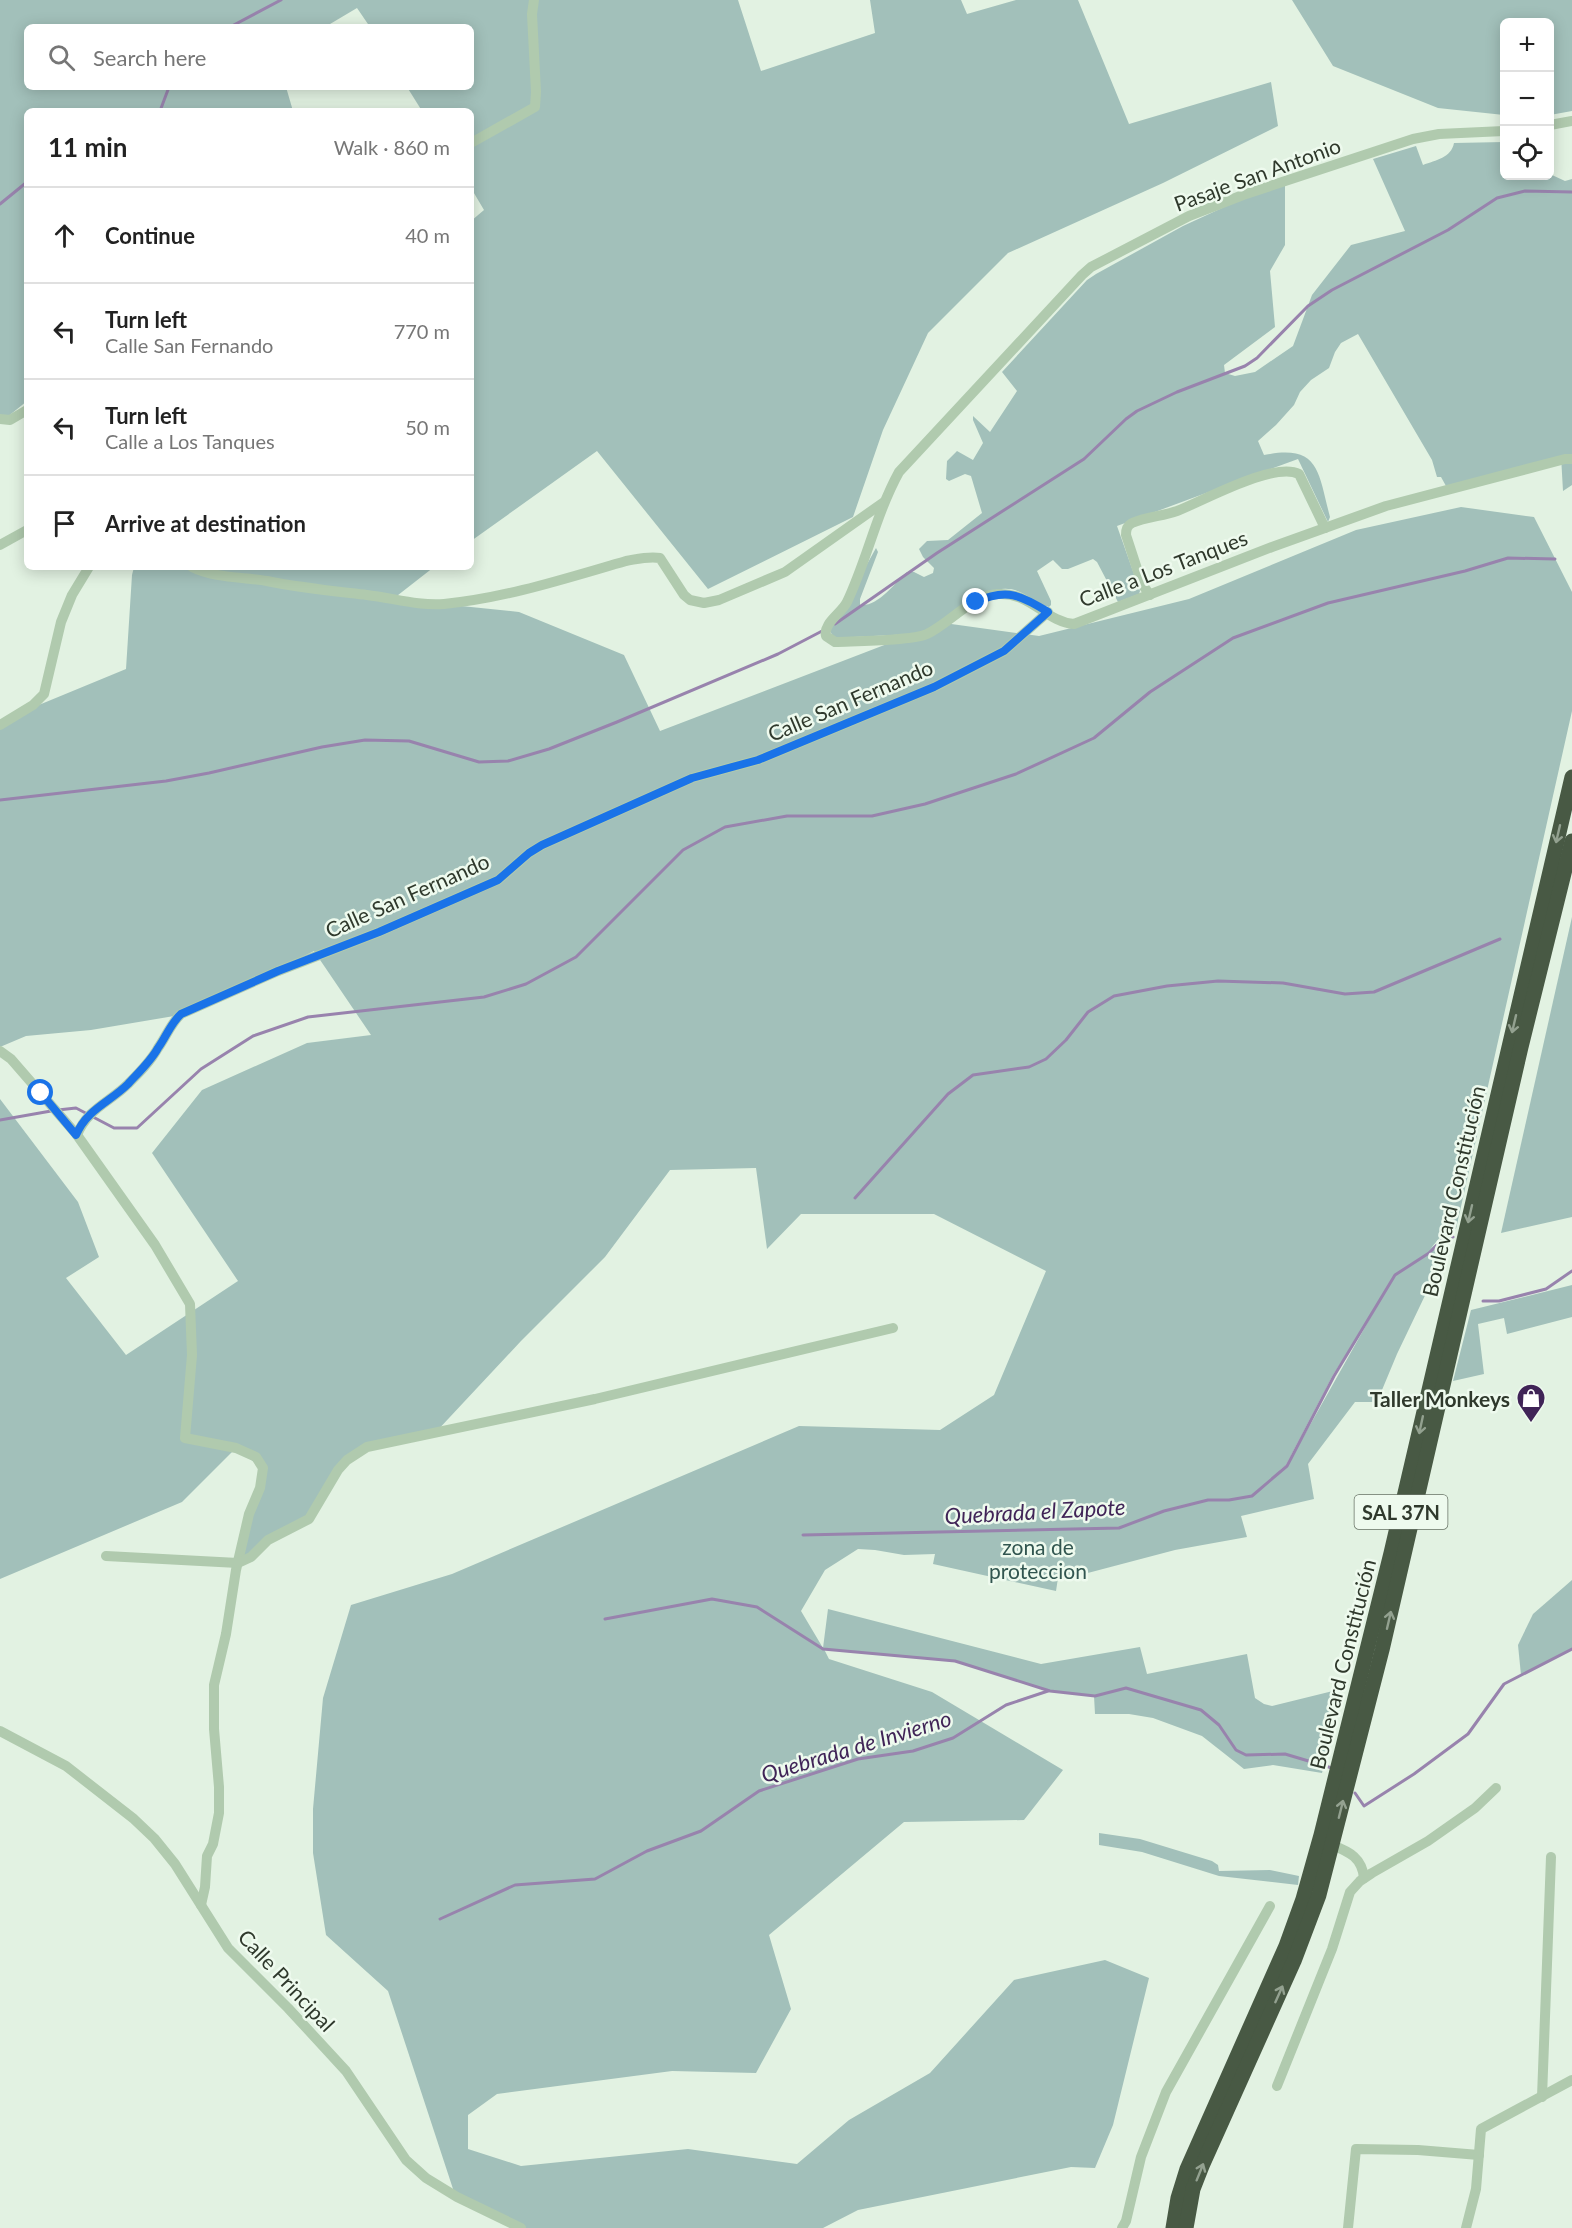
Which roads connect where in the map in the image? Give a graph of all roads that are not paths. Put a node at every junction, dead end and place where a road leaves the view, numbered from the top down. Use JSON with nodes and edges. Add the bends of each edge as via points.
{"nodes":[{"id":1,"x":534,"y":0,"type":"edge"},
{"id":2,"x":1572,"y":120,"type":"edge"},
{"id":3,"x":1554,"y":124,"type":"edge"},
{"id":4,"x":1500,"y":131,"type":"edge"},
{"id":5,"x":474,"y":141,"type":"edge"},
{"id":6,"x":24,"y":413,"type":"edge"},
{"id":7,"x":0,"y":419,"type":"edge"},
{"id":8,"x":1568,"y":459,"type":"edge"},
{"id":9,"x":884,"y":502,"type":"junction"},
{"id":10,"x":1325,"y":528,"type":"junction"},
{"id":11,"x":24,"y":532,"type":"edge"},
{"id":12,"x":0,"y":545,"type":"edge"},
{"id":13,"x":87,"y":570,"type":"edge"},
{"id":14,"x":199,"y":570,"type":"edge"},
{"id":15,"x":1150,"y":595,"type":"junction"},
{"id":16,"x":1048,"y":612,"type":"junction"},
{"id":17,"x":0,"y":725,"type":"edge"},
{"id":18,"x":1572,"y":777,"type":"edge"},
{"id":19,"x":1572,"y":841,"type":"edge"},
{"id":20,"x":0,"y":1052,"type":"edge"},
{"id":21,"x":76,"y":1135,"type":"junction"},
{"id":22,"x":893,"y":1328,"type":"dead end"},
{"id":23,"x":106,"y":1556,"type":"dead end"},
{"id":24,"x":238,"y":1563,"type":"junction"},
{"id":25,"x":0,"y":1731,"type":"edge"},
{"id":26,"x":1496,"y":1788,"type":"dead end"},
{"id":27,"x":1332,"y":1845,"type":"junction"},
{"id":28,"x":1551,"y":1857,"type":"dead end"},
{"id":29,"x":1364,"y":1878,"type":"junction"},
{"id":30,"x":201,"y":1905,"type":"junction"},
{"id":31,"x":1270,"y":1906,"type":"dead end"},
{"id":32,"x":1572,"y":2080,"type":"edge"},
{"id":33,"x":1277,"y":2086,"type":"dead end"},
{"id":34,"x":1542,"y":2097,"type":"junction"},
{"id":35,"x":1479,"y":2155,"type":"junction"},
{"id":36,"x":521,"y":2228,"type":"edge"},
{"id":37,"x":1122,"y":2228,"type":"edge"},
{"id":38,"x":1173,"y":2228,"type":"edge"},
{"id":39,"x":1186,"y":2228,"type":"edge"},
{"id":40,"x":1348,"y":2228,"type":"edge"},
{"id":41,"x":1466,"y":2228,"type":"edge"}],
"edges":[{"from":1,"to":5,"type":"street","via":[[535,107]]},
{"from":2,"to":3,"type":"street"},
{"from":4,"to":9,"type":"street","name":"Pasaje San Antonio","via":[[1413,139],[1243,195],[1189,216],[1091,267],[910,459]]},
{"from":6,"to":7,"type":"street","via":[[10,420]]},
{"from":8,"to":10,"type":"street","name":"Calle a Los Tanques","via":[[1386,506]]},
{"from":9,"to":14,"type":"street","via":[[785,572],[704,603],[684,595],[656,557],[443,604],[306,589]]},
{"from":9,"to":16,"type":"street","name":"Calle a Los Tanques","via":[[846,603],[825,630],[828,640],[926,635],[976,602],[998,594],[1018,596]]},
{"from":10,"to":15,"type":"street","name":"Calle a Los Tanques"},
{"from":10,"to":15,"type":"street","via":[[1299,474],[1289,471],[1253,479],[1176,511],[1131,524],[1126,535],[1142,584]]},
{"from":11,"to":12,"type":"street"},
{"from":13,"to":17,"type":"street","via":[[61,622],[44,694]]},
{"from":15,"to":16,"type":"street","name":"Calle a Los Tanques","via":[[1074,624]]},
{"from":16,"to":21,"type":"street","name":"Calle San Fernando","via":[[1004,651],[934,687],[758,760],[692,778],[542,845],[498,880],[181,1014],[157,1051],[127,1085],[88,1114]]},
{"from":18,"to":38,"type":"highway","name":"Boulevard Constitución","number":"SAL 37N","one_way":true,"via":[[1322,1835],[1286,1946],[1187,2169]]},
{"from":27,"to":19,"type":"highway","name":"Boulevard Constitución","number":"SAL 37N","one_way":true,"via":[[1382,1650]]},
{"from":20,"to":21,"type":"street","via":[[11,1059]]},
{"from":21,"to":24,"type":"street","via":[[155,1245],[190,1304],[192,1354],[185,1438],[236,1448],[256,1457],[263,1468]]},
{"from":22,"to":24,"type":"street","via":[[595,1399],[367,1447],[338,1470],[309,1519],[268,1539],[251,1557]]},
{"from":23,"to":24,"type":"street"},
{"from":24,"to":30,"type":"street","via":[[214,1685],[219,1813],[207,1856]]},
{"from":25,"to":30,"type":"street","name":"Calle Principal","via":[[66,1766],[134,1819],[175,1864]]},
{"from":26,"to":29,"type":"street","via":[[1428,1841]]},
{"from":27,"to":29,"type":"street","via":[[1358,1859]]},
{"from":39,"to":27,"type":"highway","name":"Boulevard Constitución","number":"SAL 37N","one_way":true,"via":[[1193,2189],[1294,1960],[1319,1895]]},
{"from":28,"to":34,"type":"street"},
{"from":29,"to":33,"type":"street","via":[[1350,1892],[1332,1949]]},
{"from":30,"to":36,"type":"street","name":"Calle Principal","via":[[228,1948],[346,2071],[406,2160],[426,2178],[458,2197]]},
{"from":31,"to":37,"type":"street","via":[[1166,2092],[1141,2157]]},
{"from":32,"to":34,"type":"street"},
{"from":34,"to":35,"type":"street","via":[[1481,2129]]},
{"from":35,"to":40,"type":"street","via":[[1356,2149]]},
{"from":35,"to":41,"type":"street","via":[[1476,2189]]}]}
